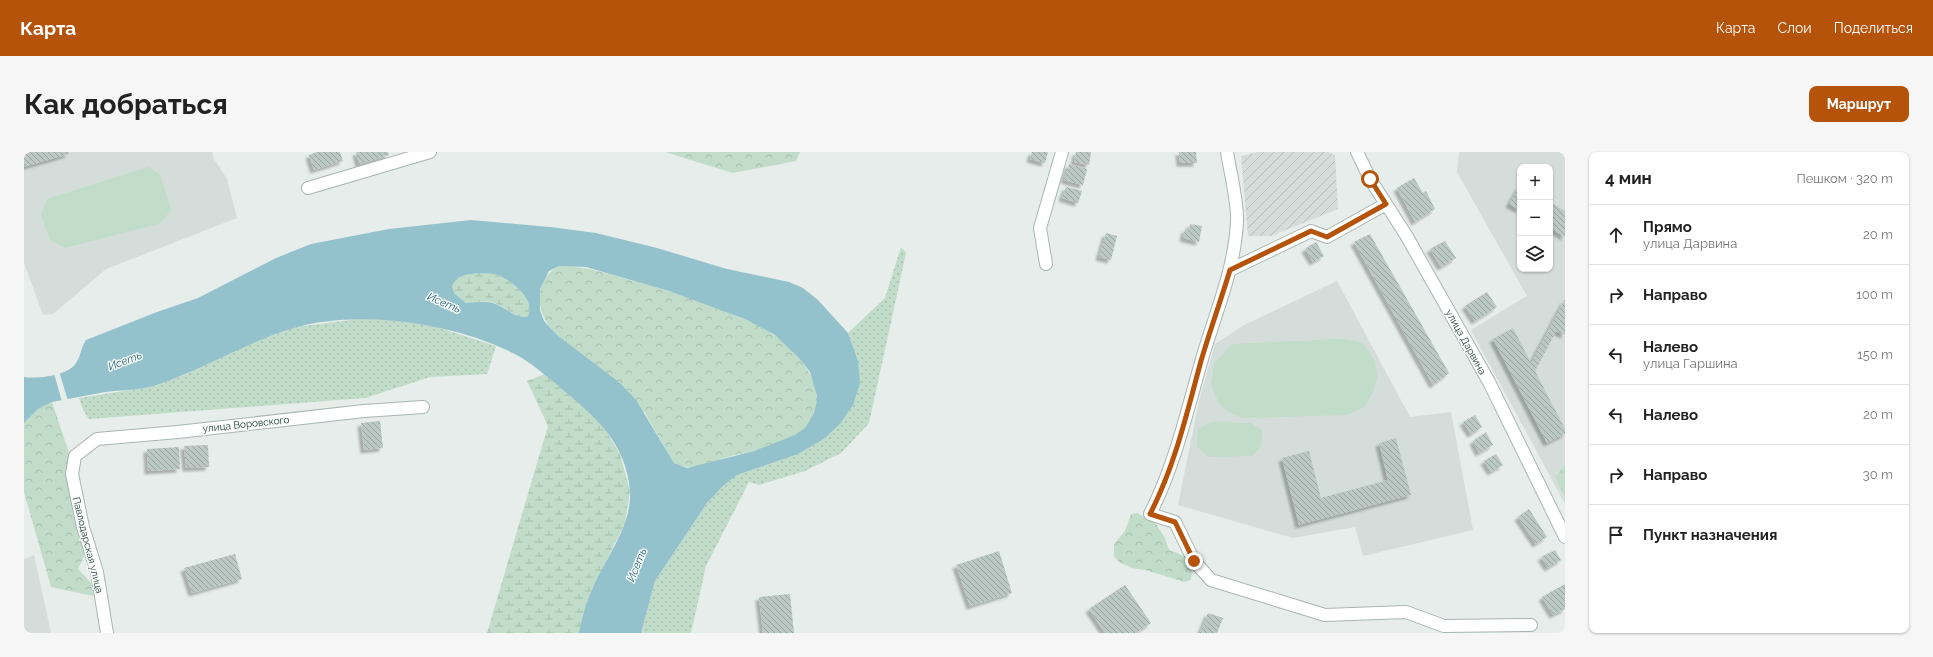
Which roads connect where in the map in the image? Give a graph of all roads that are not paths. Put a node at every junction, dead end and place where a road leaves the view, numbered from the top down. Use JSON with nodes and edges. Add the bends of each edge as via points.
{"nodes":[{"id":1,"x":430,"y":152,"type":"edge"},
{"id":2,"x":1062,"y":152,"type":"edge"},
{"id":3,"x":1227,"y":152,"type":"edge"},
{"id":4,"x":1357,"y":152,"type":"edge"},
{"id":5,"x":308,"y":188,"type":"dead end"},
{"id":6,"x":1386,"y":204,"type":"junction"},
{"id":7,"x":1046,"y":264,"type":"dead end"},
{"id":8,"x":1230,"y":270,"type":"junction"},
{"id":9,"x":423,"y":407,"type":"dead end"},
{"id":10,"x":75,"y":456,"type":"joint"},
{"id":11,"x":1565,"y":538,"type":"edge"},
{"id":12,"x":1531,"y":625,"type":"dead end"},
{"id":13,"x":106,"y":633,"type":"edge"}],
"edges":[{"from":1,"to":5,"type":"street"},
{"from":2,"to":7,"type":"street","via":[[1040,228]]},
{"from":3,"to":8,"type":"street","via":[[1237,220]]},
{"from":4,"to":6,"type":"street","name":"улица Дарвина"},
{"from":6,"to":8,"type":"street","via":[[1327,237],[1311,231]]},
{"from":6,"to":11,"type":"street","name":"улица Дарвина","via":[[1489,382]]},
{"from":8,"to":12,"type":"street","via":[[1162,492],[1150,514],[1175,522],[1194,561],[1211,580],[1325,615],[1406,612],[1444,626]]},
{"from":9,"to":10,"type":"street","name":"улица Воровского","via":[[97,438]]},
{"from":10,"to":13,"type":"street","name":"Павлодарская улица","via":[[72,474],[83,527],[97,572]]}]}
